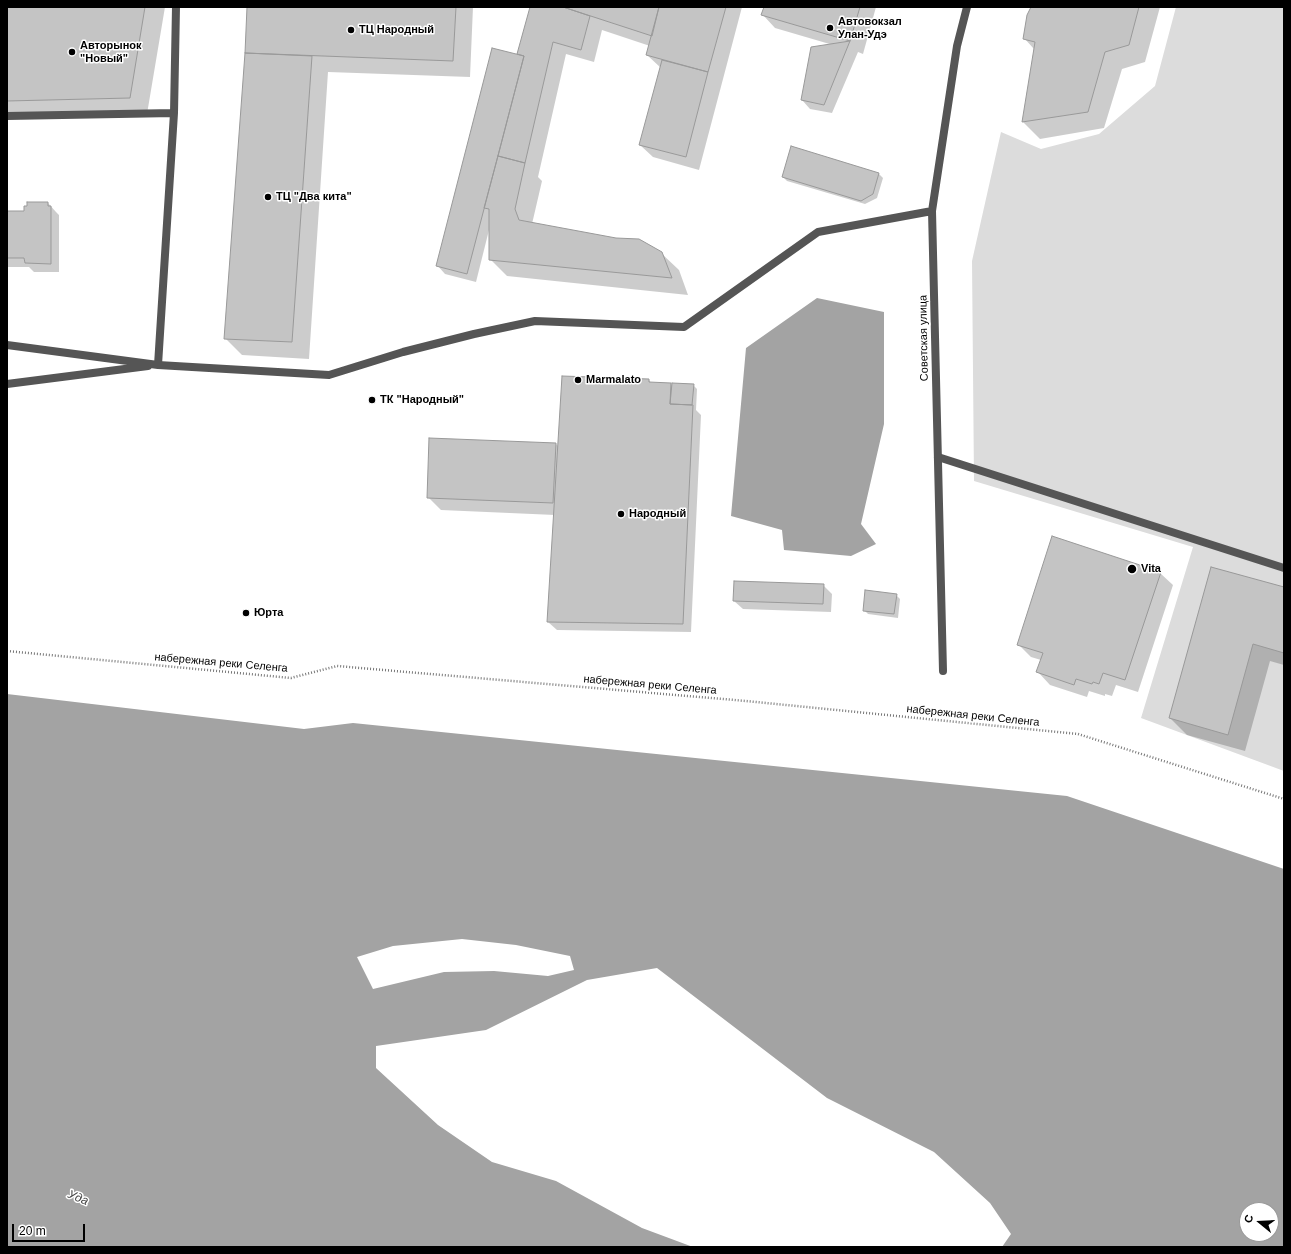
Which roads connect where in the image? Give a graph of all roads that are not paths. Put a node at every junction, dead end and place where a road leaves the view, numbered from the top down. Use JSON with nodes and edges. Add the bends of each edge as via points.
{"nodes":[{"id":1,"x":176,"y":7,"type":"edge"},
{"id":2,"x":967,"y":7,"type":"edge"},
{"id":3,"x":174,"y":113,"type":"junction"},
{"id":4,"x":7,"y":116,"type":"edge"},
{"id":5,"x":932,"y":210,"type":"junction"},
{"id":6,"x":7,"y":345,"type":"edge"},
{"id":7,"x":158,"y":365,"type":"junction"},
{"id":8,"x":7,"y":384,"type":"edge"},
{"id":9,"x":938,"y":458,"type":"junction"},
{"id":10,"x":1284,"y":568,"type":"edge"},
{"id":11,"x":943,"y":671,"type":"dead end"}],
"edges":[{"from":1,"to":3,"type":"street"},
{"from":2,"to":5,"type":"street","name":"Советская улица","via":[[957,46]]},
{"from":3,"to":4,"type":"street"},
{"from":3,"to":7,"type":"street"},
{"from":5,"to":7,"type":"street","via":[[818,232],[684,327],[535,321],[403,352],[329,375]]},
{"from":5,"to":9,"type":"street","name":"Советская улица"},
{"from":6,"to":7,"type":"street"},
{"from":7,"to":8,"type":"street"},
{"from":9,"to":10,"type":"street"},
{"from":9,"to":11,"type":"street","name":"Советская улица"}]}
